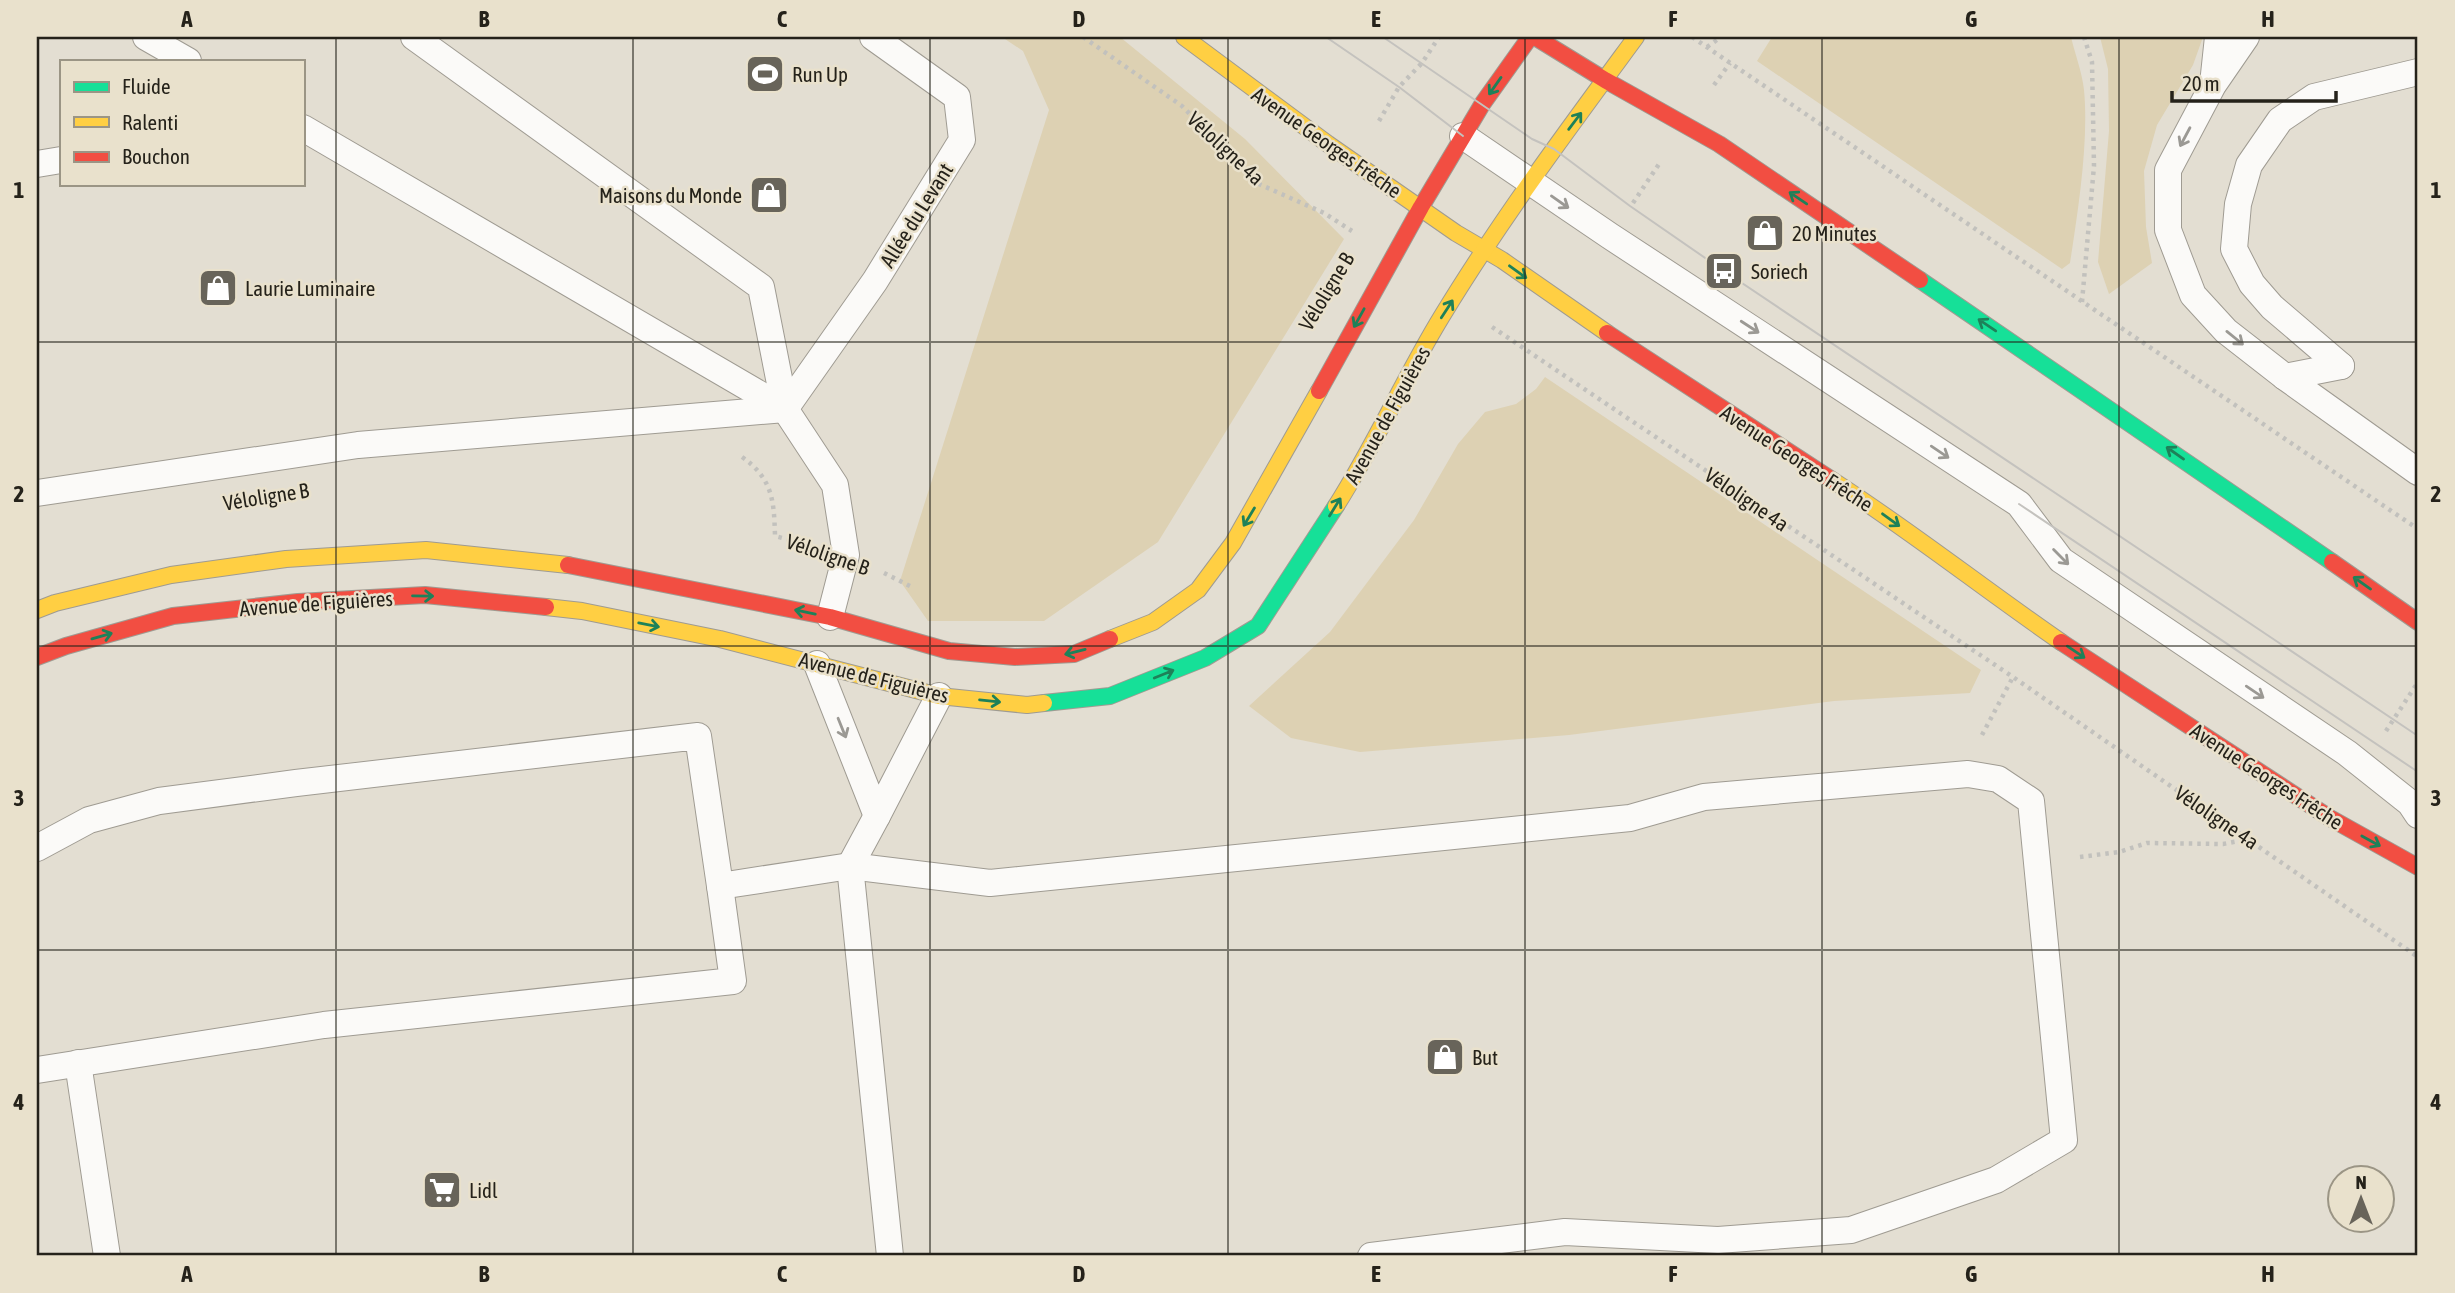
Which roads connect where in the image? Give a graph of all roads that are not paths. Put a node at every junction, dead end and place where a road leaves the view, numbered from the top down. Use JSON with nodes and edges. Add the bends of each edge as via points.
{"nodes":[{"id":1,"x":146,"y":37,"type":"edge"},
{"id":2,"x":414,"y":37,"type":"edge"},
{"id":3,"x":873,"y":37,"type":"edge"},
{"id":4,"x":1184,"y":37,"type":"edge"},
{"id":5,"x":1533,"y":37,"type":"edge"},
{"id":6,"x":1636,"y":37,"type":"edge"},
{"id":7,"x":2218,"y":37,"type":"edge"},
{"id":8,"x":2246,"y":37,"type":"edge"},
{"id":9,"x":186,"y":60,"type":"edge"},
{"id":10,"x":2418,"y":72,"type":"edge"},
{"id":11,"x":1605,"y":80,"type":"junction"},
{"id":12,"x":2213,"y":85,"type":"junction"},
{"id":13,"x":304,"y":129,"type":"edge"},
{"id":14,"x":1463,"y":136,"type":"junction"},
{"id":15,"x":60,"y":160,"type":"edge"},
{"id":16,"x":37,"y":164,"type":"edge"},
{"id":17,"x":1530,"y":182,"type":"junction"},
{"id":18,"x":1420,"y":207,"type":"junction"},
{"id":19,"x":1486,"y":251,"type":"junction"},
{"id":20,"x":2285,"y":377,"type":"junction"},
{"id":21,"x":785,"y":409,"type":"junction"},
{"id":22,"x":2418,"y":472,"type":"edge"},
{"id":23,"x":37,"y":493,"type":"edge"},
{"id":24,"x":37,"y":610,"type":"edge"},
{"id":25,"x":830,"y":617,"type":"junction"},
{"id":26,"x":2418,"y":622,"type":"edge"},
{"id":27,"x":37,"y":657,"type":"edge"},
{"id":28,"x":817,"y":664,"type":"junction"},
{"id":29,"x":939,"y":696,"type":"junction"},
{"id":30,"x":2418,"y":815,"type":"edge"},
{"id":31,"x":877,"y":816,"type":"junction"},
{"id":32,"x":37,"y":848,"type":"edge"},
{"id":33,"x":850,"y":866,"type":"junction"},
{"id":34,"x":2418,"y":867,"type":"edge"},
{"id":35,"x":720,"y":886,"type":"junction"},
{"id":36,"x":78,"y":1063,"type":"junction"},
{"id":37,"x":37,"y":1070,"type":"edge"},
{"id":38,"x":107,"y":1256,"type":"edge"},
{"id":39,"x":890,"y":1256,"type":"edge"},
{"id":40,"x":1370,"y":1256,"type":"edge"}],
"edges":[{"from":1,"to":9,"type":"lane"},
{"from":2,"to":21,"type":"lane","via":[[761,287]]},
{"from":3,"to":21,"type":"lane","name":"Allée du Levant","via":[[957,97],[962,140],[875,281]]},
{"from":4,"to":18,"type":"main road","name":"Avenue Georges Frêche"},
{"from":5,"to":11,"type":"main road"},
{"from":5,"to":14,"type":"main road","name":"Avenue de Figuières","one_way":true},
{"from":6,"to":11,"type":"main road","name":"Avenue de Figuières"},
{"from":7,"to":12,"type":"lane"},
{"from":8,"to":12,"type":"lane"},
{"from":10,"to":20,"type":"lane","via":[[2315,97],[2280,120],[2249,165],[2238,204],[2234,249],[2252,284],[2272,307],[2341,366]]},
{"from":17,"to":11,"type":"main road","name":"Avenue de Figuières","one_way":true},
{"from":26,"to":11,"type":"main road","one_way":true,"via":[[1719,144]]},
{"from":12,"to":20,"type":"lane","one_way":true,"via":[[2168,170],[2168,230],[2193,295],[2227,331]]},
{"from":13,"to":21,"type":"lane"},
{"from":14,"to":17,"type":"lane"},
{"from":14,"to":18,"type":"main road","name":"Avenue de Figuières"},
{"from":15,"to":16,"type":"lane"},
{"from":17,"to":19,"type":"main road","name":"Avenue de Figuières"},
{"from":17,"to":30,"type":"lane","one_way":true,"via":[[2019,504],[2061,560],[2347,753],[2410,803]]},
{"from":18,"to":19,"type":"main road","name":"Avenue Georges Frêche"},
{"from":18,"to":25,"type":"main road","name":"Avenue de Figuières","one_way":true,"via":[[1233,543],[1198,590],[1153,622],[1074,654],[1015,657],[949,652]]},
{"from":29,"to":19,"type":"main road","name":"Avenue de Figuières","one_way":true,"via":[[1027,705],[1110,696],[1205,658],[1258,626],[1354,478],[1416,361]]},
{"from":19,"to":34,"type":"main road","name":"Avenue Georges Frêche","one_way":true,"via":[[1878,510],[2085,659],[2330,818]]},
{"from":20,"to":22,"type":"lane"},
{"from":21,"to":23,"type":"lane","via":[[358,445]]},
{"from":21,"to":25,"type":"lane","via":[[835,485],[846,555]]},
{"from":25,"to":24,"type":"main road","name":"Avenue de Figuières","one_way":true,"via":[[583,567],[426,550],[286,559],[171,575]]},
{"from":27,"to":28,"type":"main road","name":"Avenue de Figuières","one_way":true,"via":[[173,616],[298,602],[425,595],[582,611]]},
{"from":28,"to":29,"type":"main road","name":"Avenue de Figuières"},
{"from":28,"to":31,"type":"lane","one_way":true},
{"from":29,"to":31,"type":"lane"},
{"from":31,"to":33,"type":"lane"},
{"from":32,"to":35,"type":"lane","via":[[89,820],[159,801],[698,736]]},
{"from":33,"to":35,"type":"lane"},
{"from":33,"to":39,"type":"lane"},
{"from":33,"to":40,"type":"lane","via":[[990,883],[1630,818],[1704,797],[1968,774],[1997,779],[2031,801],[2064,1140],[1996,1180],[1851,1230],[1718,1240],[1565,1232]]},
{"from":35,"to":36,"type":"lane","via":[[733,981],[324,1025]]},
{"from":36,"to":37,"type":"lane"},
{"from":36,"to":38,"type":"lane"}]}
